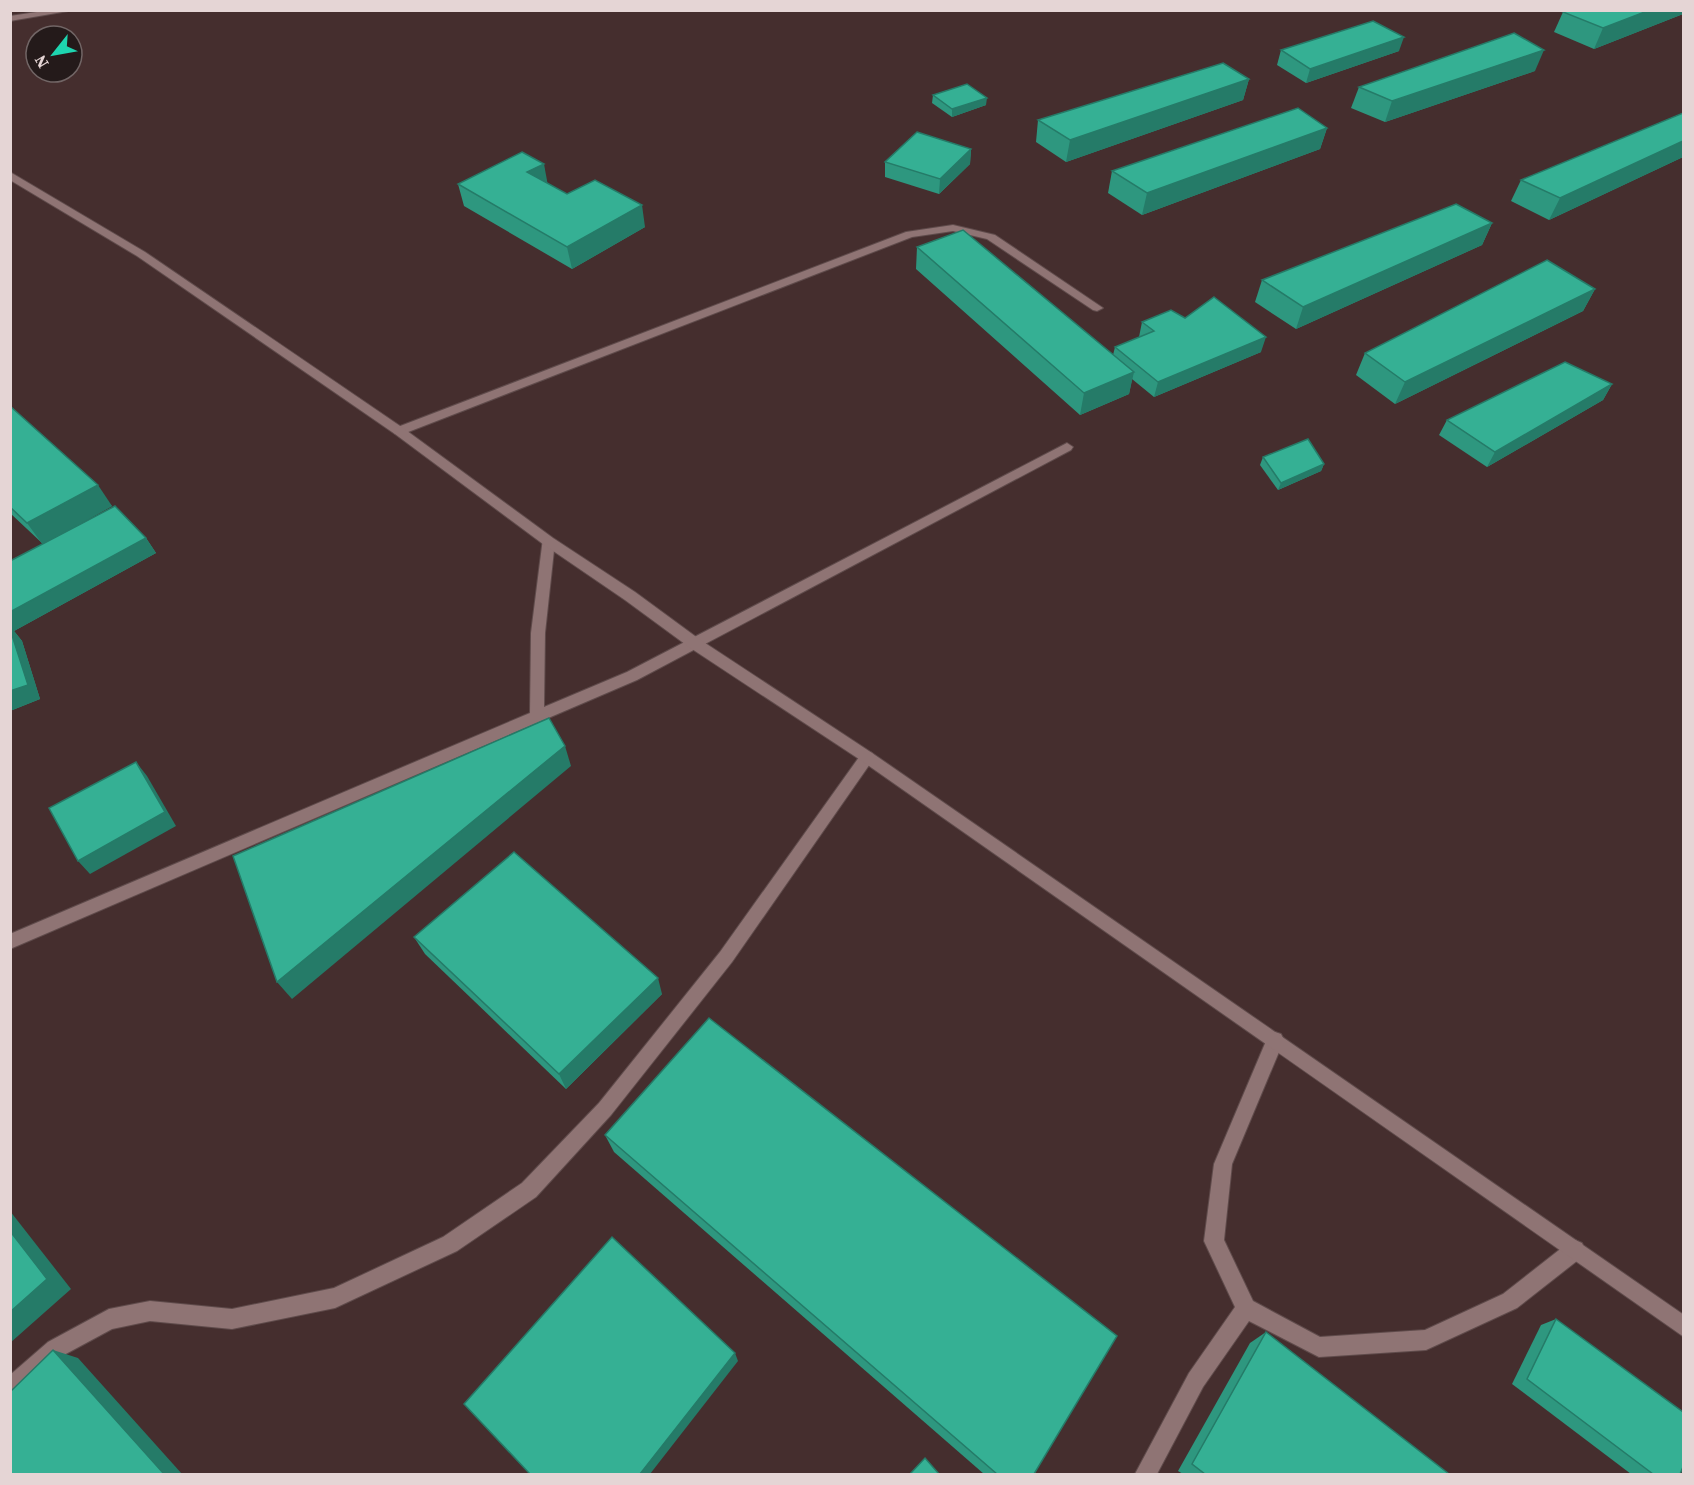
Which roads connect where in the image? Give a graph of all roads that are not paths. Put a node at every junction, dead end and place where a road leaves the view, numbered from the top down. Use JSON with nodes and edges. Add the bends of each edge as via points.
{"nodes":[{"id":1,"x":70,"y":10,"type":"edge"},
{"id":2,"x":10,"y":19,"type":"edge"},
{"id":3,"x":10,"y":175,"type":"edge"},
{"id":4,"x":1097,"y":308,"type":"dead end"},
{"id":5,"x":399,"y":431,"type":"junction"},
{"id":6,"x":1067,"y":447,"type":"dead end"},
{"id":7,"x":548,"y":541,"type":"junction"},
{"id":8,"x":694,"y":643,"type":"junction"},
{"id":9,"x":537,"y":715,"type":"junction"},
{"id":10,"x":867,"y":757,"type":"junction"},
{"id":11,"x":10,"y":942,"type":"edge"},
{"id":12,"x":1275,"y":1040,"type":"junction"},
{"id":13,"x":1575,"y":1250,"type":"junction"},
{"id":14,"x":1246,"y":1308,"type":"junction"},
{"id":15,"x":1683,"y":1326,"type":"edge"},
{"id":16,"x":10,"y":1389,"type":"edge"},
{"id":17,"x":1146,"y":1474,"type":"edge"}],
"edges":[{"from":1,"to":2,"type":"street"},
{"from":3,"to":5,"type":"street","via":[[141,254]]},
{"from":4,"to":5,"type":"street","via":[[991,237],[953,228],[910,234]]},
{"from":5,"to":7,"type":"street"},
{"from":6,"to":8,"type":"street"},
{"from":7,"to":8,"type":"street"},
{"from":7,"to":9,"type":"street","via":[[538,633]]},
{"from":8,"to":9,"type":"street","via":[[632,676]]},
{"from":8,"to":10,"type":"street"},
{"from":9,"to":11,"type":"street"},
{"from":10,"to":12,"type":"street"},
{"from":10,"to":16,"type":"street","via":[[726,957],[605,1109],[530,1190],[450,1245],[335,1298],[232,1320],[150,1311],[109,1319],[55,1349]]},
{"from":12,"to":13,"type":"street"},
{"from":12,"to":14,"type":"street","via":[[1223,1164],[1214,1241]]},
{"from":13,"to":14,"type":"street","via":[[1510,1301],[1426,1340],[1319,1347]]},
{"from":13,"to":15,"type":"street"},
{"from":14,"to":17,"type":"street","via":[[1196,1380]]}]}
